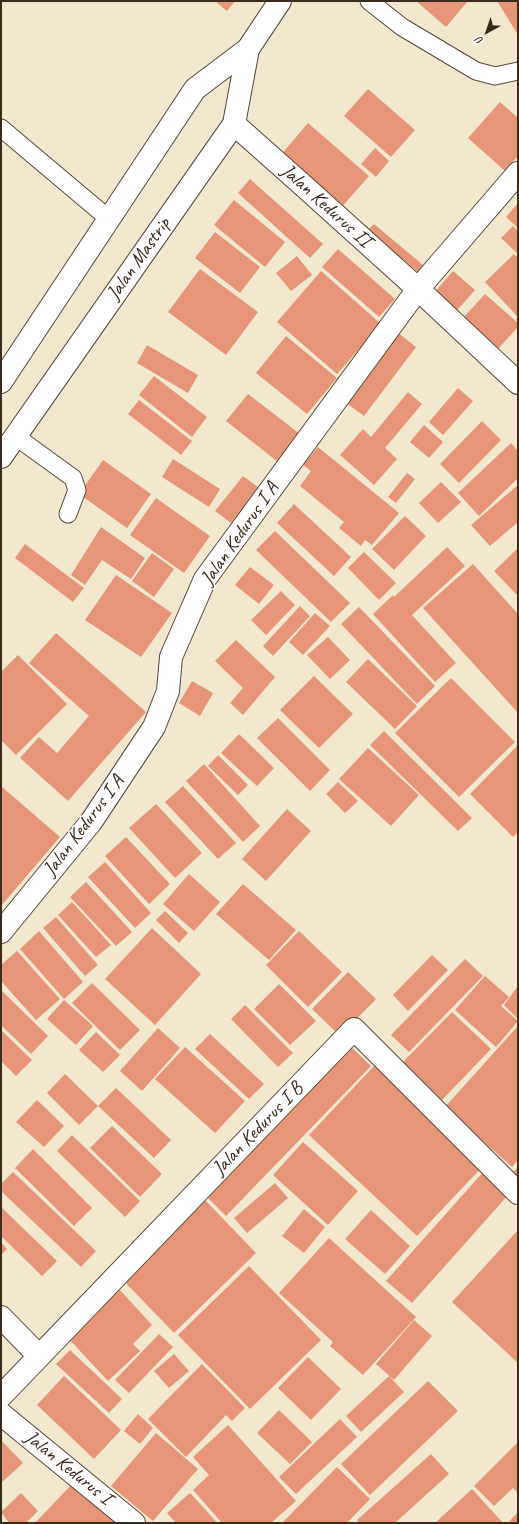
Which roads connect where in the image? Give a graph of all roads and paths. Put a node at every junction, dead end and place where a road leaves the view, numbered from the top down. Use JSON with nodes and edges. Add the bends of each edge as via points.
{"nodes":[{"id":1,"x":280,"y":1,"type":"edge"},
{"id":2,"x":369,"y":1,"type":"edge"},
{"id":3,"x":248,"y":49,"type":"junction"},
{"id":4,"x":518,"y":71,"type":"edge"},
{"id":5,"x":234,"y":124,"type":"junction"},
{"id":6,"x":1,"y":128,"type":"edge"},
{"id":7,"x":518,"y":173,"type":"edge"},
{"id":8,"x":109,"y":219,"type":"junction"},
{"id":9,"x":418,"y":289,"type":"junction"},
{"id":10,"x":1,"y":382,"type":"edge"},
{"id":11,"x":518,"y":383,"type":"edge"},
{"id":12,"x":15,"y":436,"type":"junction"},
{"id":13,"x":1,"y":457,"type":"edge"},
{"id":14,"x":68,"y":514,"type":"dead end"},
{"id":15,"x":1,"y":932,"type":"edge"},
{"id":16,"x":518,"y":1193,"type":"edge"},
{"id":17,"x":1,"y":1317,"type":"edge"},
{"id":18,"x":39,"y":1356,"type":"junction"},
{"id":19,"x":1,"y":1396,"type":"edge"},
{"id":20,"x":1,"y":1414,"type":"edge"},
{"id":21,"x":134,"y":1523,"type":"edge"}],
"edges":[{"from":1,"to":3,"type":"street","name":"Jalan Mastrip"},
{"from":2,"to":4,"type":"lane","via":[[402,26],[476,72],[495,76]]},
{"from":3,"to":5,"type":"street","name":"Jalan Mastrip"},
{"from":3,"to":8,"type":"street","name":"Jalan Mastrip","via":[[195,89]]},
{"from":5,"to":9,"type":"street","name":"Jalan Kedurus II"},
{"from":5,"to":12,"type":"street","name":"Jalan Mastrip"},
{"from":6,"to":8,"type":"lane"},
{"from":7,"to":9,"type":"street"},
{"from":8,"to":10,"type":"street","name":"Jalan Mastrip"},
{"from":9,"to":11,"type":"street","name":"Jalan Kedurus II"},
{"from":9,"to":15,"type":"street","name":"Jalan Kedurus I A","via":[[205,579],[171,656],[168,691],[154,727],[91,822]]},
{"from":12,"to":13,"type":"street","name":"Jalan Mastrip"},
{"from":12,"to":14,"type":"lane","via":[[73,478],[77,490]]},
{"from":16,"to":18,"type":"street","name":"Jalan Kedurus I B","via":[[354,1029]]},
{"from":17,"to":18,"type":"street"},
{"from":18,"to":19,"type":"street","name":"Jalan Kedurus I B"},
{"from":20,"to":21,"type":"street","name":"Jalan Kedurus I"}]}
